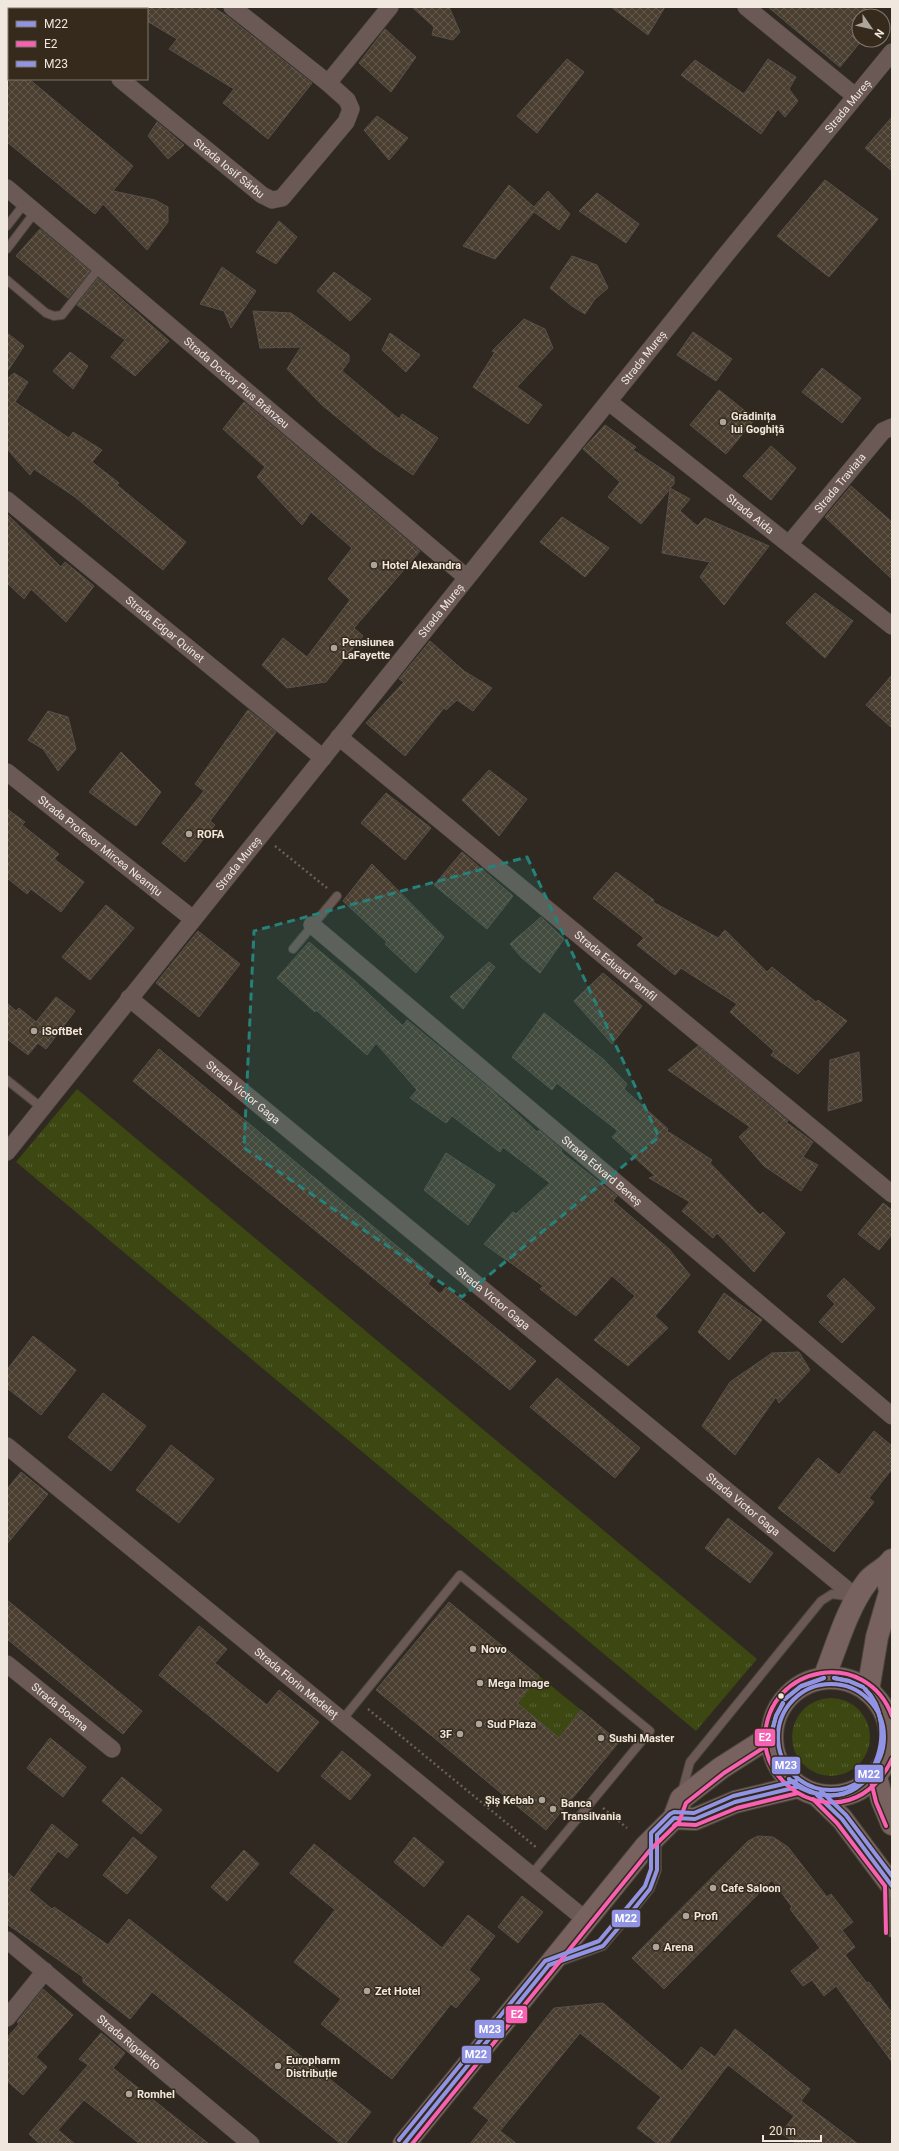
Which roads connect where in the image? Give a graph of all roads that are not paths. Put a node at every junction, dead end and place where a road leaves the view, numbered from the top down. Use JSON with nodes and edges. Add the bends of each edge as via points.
{"nodes":[{"id":1,"x":232,"y":7,"type":"edge"},
{"id":2,"x":390,"y":7,"type":"edge"},
{"id":3,"x":746,"y":7,"type":"edge"},
{"id":4,"x":892,"y":52,"type":"edge"},
{"id":5,"x":121,"y":80,"type":"edge"},
{"id":6,"x":328,"y":83,"type":"junction"},
{"id":7,"x":855,"y":96,"type":"junction"},
{"id":8,"x":7,"y":188,"type":"edge"},
{"id":9,"x":30,"y":208,"type":"junction"},
{"id":10,"x":7,"y":226,"type":"edge"},
{"id":11,"x":7,"y":249,"type":"edge"},
{"id":12,"x":100,"y":267,"type":"junction"},
{"id":13,"x":7,"y":280,"type":"edge"},
{"id":14,"x":609,"y":402,"type":"junction"},
{"id":15,"x":892,"y":427,"type":"edge"},
{"id":16,"x":7,"y":500,"type":"edge"},
{"id":17,"x":790,"y":543,"type":"junction"},
{"id":18,"x":466,"y":578,"type":"junction"},
{"id":19,"x":892,"y":626,"type":"edge"},
{"id":20,"x":339,"y":737,"type":"junction"},
{"id":21,"x":323,"y":758,"type":"junction"},
{"id":22,"x":7,"y":772,"type":"edge"},
{"id":23,"x":337,"y":896,"type":"road end"},
{"id":24,"x":193,"y":919,"type":"junction"},
{"id":25,"x":312,"y":925,"type":"junction"},
{"id":26,"x":293,"y":949,"type":"dead end"},
{"id":27,"x":129,"y":998,"type":"junction"},
{"id":28,"x":7,"y":1080,"type":"edge"},
{"id":29,"x":42,"y":1108,"type":"junction"},
{"id":30,"x":9,"y":1145,"type":"edge"},
{"id":31,"x":892,"y":1194,"type":"edge"},
{"id":32,"x":892,"y":1416,"type":"edge"},
{"id":33,"x":7,"y":1446,"type":"edge"},
{"id":34,"x":889,"y":1564,"type":"edge"},
{"id":35,"x":857,"y":1598,"type":"junction"},
{"id":36,"x":7,"y":1664,"type":"edge"},
{"id":37,"x":824,"y":1678,"type":"junction"},
{"id":38,"x":868,"y":1691,"type":"junction"},
{"id":39,"x":342,"y":1720,"type":"junction"},
{"id":40,"x":771,"y":1736,"type":"junction"},
{"id":41,"x":112,"y":1749,"type":"dead end"},
{"id":42,"x":876,"y":1776,"type":"junction"},
{"id":43,"x":797,"y":1787,"type":"junction"},
{"id":44,"x":817,"y":1796,"type":"junction"},
{"id":45,"x":677,"y":1808,"type":"junction"},
{"id":46,"x":892,"y":1824,"type":"edge"},
{"id":47,"x":658,"y":1835,"type":"junction"},
{"id":48,"x":531,"y":1875,"type":"junction"},
{"id":49,"x":891,"y":1885,"type":"edge"},
{"id":50,"x":586,"y":1920,"type":"junction"},
{"id":51,"x":892,"y":1933,"type":"edge"},
{"id":52,"x":7,"y":1940,"type":"edge"},
{"id":53,"x":549,"y":1965,"type":"junction"},
{"id":54,"x":45,"y":1971,"type":"junction"},
{"id":55,"x":7,"y":2018,"type":"edge"},
{"id":56,"x":251,"y":2144,"type":"edge"},
{"id":57,"x":404,"y":2144,"type":"edge"}],
"edges":[{"from":1,"to":6,"type":"street","name":"Strada Iosif Sârbu"},
{"from":2,"to":6,"type":"street"},
{"from":3,"to":7,"type":"street"},
{"from":4,"to":7,"type":"street","name":"Strada Mureș"},
{"from":5,"to":6,"type":"street","name":"Strada Iosif Sârbu","via":[[262,195],[272,200],[282,198],[346,122],[351,110],[347,100]]},
{"from":7,"to":14,"type":"street","name":"Strada Mureș"},
{"from":8,"to":9,"type":"street","name":"Strada Doctor Pius Brânzeu"},
{"from":9,"to":10,"type":"lane"},
{"from":9,"to":11,"type":"lane"},
{"from":9,"to":12,"type":"street","name":"Strada Doctor Pius Brânzeu"},
{"from":12,"to":13,"type":"lane","via":[[62,315],[46,313]]},
{"from":12,"to":18,"type":"street","name":"Strada Doctor Pius Brânzeu"},
{"from":14,"to":17,"type":"street","name":"Strada Aida"},
{"from":14,"to":18,"type":"street","name":"Strada Mureș"},
{"from":15,"to":17,"type":"street","name":"Strada Traviata","via":[[883,431]]},
{"from":16,"to":21,"type":"street","name":"Strada Edgar Quinet"},
{"from":17,"to":19,"type":"street","name":"Strada Aida"},
{"from":18,"to":20,"type":"street","name":"Strada Mureș"},
{"from":20,"to":21,"type":"street","name":"Strada Mureș"},
{"from":20,"to":31,"type":"street","name":"Strada Eduard Pamfil"},
{"from":21,"to":24,"type":"street","name":"Strada Mureș"},
{"from":22,"to":24,"type":"street","name":"Strada Profesor Mircea Neamțu"},
{"from":23,"to":25,"type":"lane"},
{"from":24,"to":27,"type":"street","name":"Strada Mureș"},
{"from":25,"to":26,"type":"lane"},
{"from":25,"to":32,"type":"street","name":"Strada Edvard Beneș"},
{"from":27,"to":29,"type":"street","name":"Strada Mureș"},
{"from":27,"to":35,"type":"street","name":"Strada Victor Gaga"},
{"from":28,"to":29,"type":"lane"},
{"from":29,"to":30,"type":"street","name":"Strada Mureș"},
{"from":33,"to":39,"type":"street","name":"Strada Florin Medeleț"},
{"from":34,"to":35,"type":"main road","via":[[868,1581]]},
{"from":34,"to":38,"type":"main road","via":[[890,1592],[877,1638]]},
{"from":35,"to":37,"type":"main road"},
{"from":35,"to":45,"type":"lane","via":[[832,1594],[821,1601],[690,1762]]},
{"from":36,"to":41,"type":"street","name":"Strada Boema"},
{"from":37,"to":38,"type":"main road","via":[[840,1678],[855,1682]]},
{"from":37,"to":40,"type":"main road","via":[[807,1682],[793,1691],[781,1704],[774,1719]]},
{"from":38,"to":42,"type":"main road","via":[[881,1705],[888,1722],[890,1741],[886,1760]]},
{"from":39,"to":48,"type":"street","name":"Strada Florin Medeleț"},
{"from":39,"to":48,"type":"lane","via":[[460,1575],[650,1731]]},
{"from":40,"to":43,"type":"main road","via":[[774,1756],[783,1773]]},
{"from":40,"to":45,"type":"main road","via":[[721,1768]]},
{"from":42,"to":44,"type":"main road","via":[[864,1787],[849,1794]]},
{"from":42,"to":46,"type":"main road"},
{"from":43,"to":44,"type":"main road"},
{"from":43,"to":45,"type":"main road","via":[[735,1802],[695,1819]]},
{"from":44,"to":49,"type":"main road","via":[[842,1819]]},
{"from":45,"to":47,"type":"main road"},
{"from":47,"to":50,"type":"main road"},
{"from":47,"to":53,"type":"lane","via":[[657,1870],[650,1889],[630,1914],[603,1946]]},
{"from":48,"to":50,"type":"street","name":"Strada Florin Medeleț"},
{"from":49,"to":51,"type":"lane"},
{"from":50,"to":53,"type":"main road"},
{"from":52,"to":54,"type":"street","name":"Strada Rigoletto"},
{"from":53,"to":57,"type":"main road"},
{"from":54,"to":55,"type":"street"},
{"from":54,"to":56,"type":"street","name":"Strada Rigoletto"}]}
